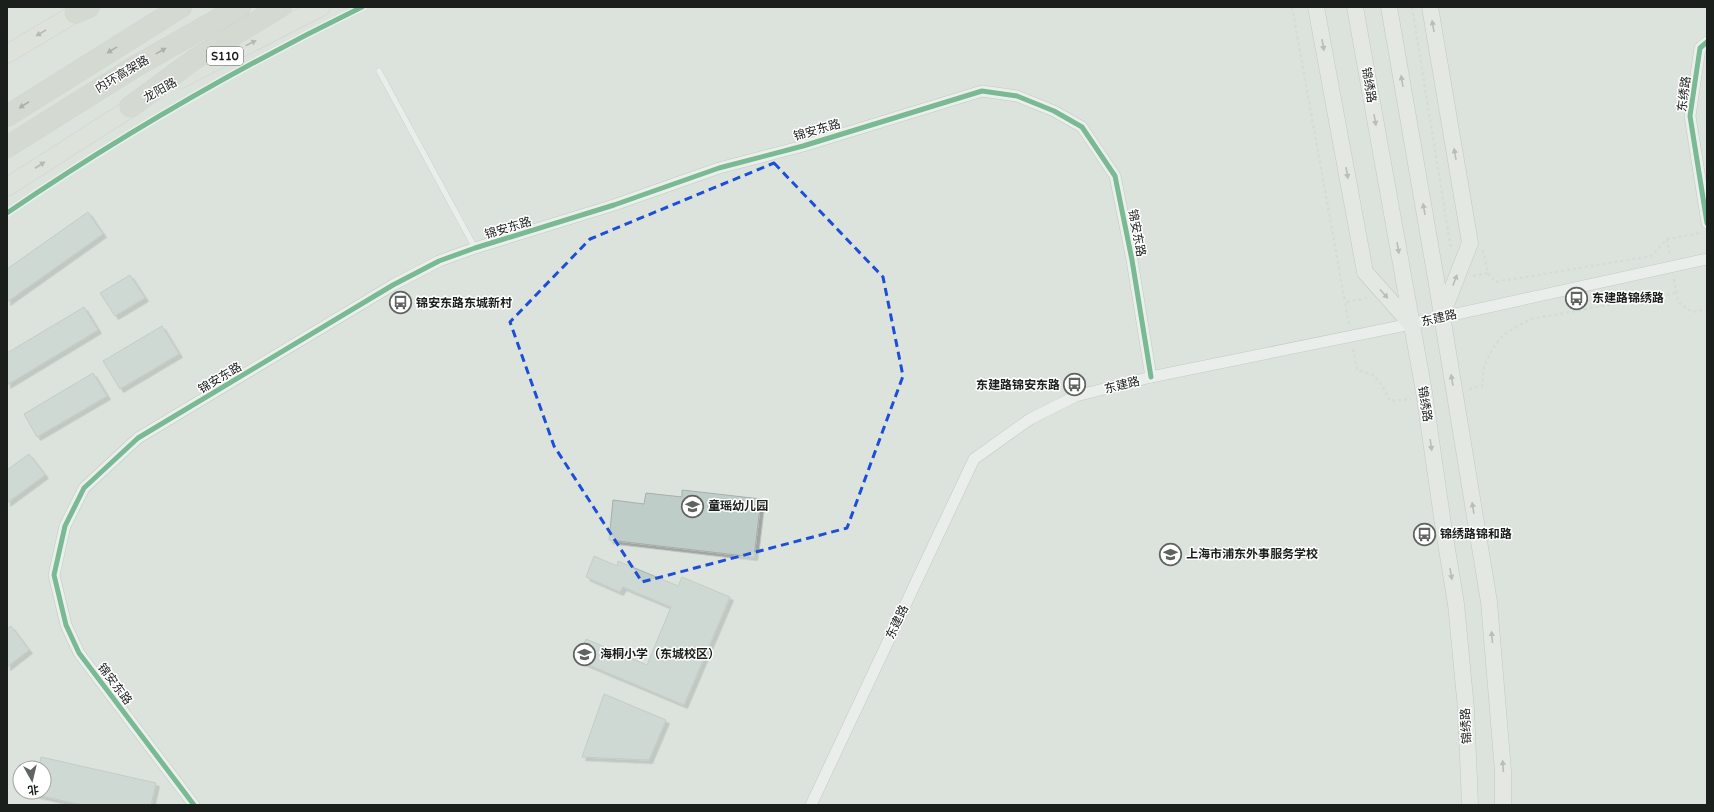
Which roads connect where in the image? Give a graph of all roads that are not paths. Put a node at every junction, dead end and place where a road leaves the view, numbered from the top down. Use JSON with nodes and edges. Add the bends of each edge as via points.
{"nodes":[{"id":1,"x":181,"y":7,"type":"edge"},
{"id":2,"x":240,"y":7,"type":"edge"},
{"id":3,"x":281,"y":7,"type":"edge"},
{"id":4,"x":321,"y":7,"type":"edge"},
{"id":5,"x":1316,"y":7,"type":"edge"},
{"id":6,"x":1356,"y":7,"type":"edge"},
{"id":7,"x":1430,"y":7,"type":"edge"},
{"id":8,"x":83,"y":9,"type":"edge"},
{"id":9,"x":1390,"y":14,"type":"edge"},
{"id":10,"x":1707,"y":42,"type":"edge"},
{"id":11,"x":7,"y":54,"type":"edge"},
{"id":12,"x":379,"y":71,"type":"dead end"},
{"id":13,"x":130,"y":107,"type":"junction"},
{"id":14,"x":7,"y":116,"type":"edge"},
{"id":15,"x":7,"y":147,"type":"edge"},
{"id":16,"x":7,"y":187,"type":"edge"},
{"id":17,"x":1707,"y":223,"type":"edge"},
{"id":18,"x":475,"y":248,"type":"junction"},
{"id":19,"x":1707,"y":259,"type":"edge"},
{"id":20,"x":1441,"y":317,"type":"junction"},
{"id":21,"x":1411,"y":324,"type":"junction"},
{"id":22,"x":1151,"y":377,"type":"junction"},
{"id":23,"x":194,"y":805,"type":"edge"},
{"id":24,"x":810,"y":805,"type":"edge"},
{"id":25,"x":1470,"y":805,"type":"edge"},
{"id":26,"x":1503,"y":805,"type":"edge"}],
"edges":[{"from":1,"to":14,"type":"highway","name":"内环高架路","one_way":true},
{"from":15,"to":2,"type":"highway","name":"内环高架路","one_way":true,"via":[[136,66]]},
{"from":3,"to":13,"type":"highway","via":[[194,60]]},
{"from":13,"to":4,"type":"main road","name":"龙阳路","number":"S110","one_way":true,"via":[[200,68]]},
{"from":5,"to":21,"type":"main road","one_way":true,"via":[[1365,272]]},
{"from":6,"to":21,"type":"main road","name":"锦绣路","one_way":true},
{"from":20,"to":7,"type":"main road","one_way":true,"via":[[1470,243]]},
{"from":8,"to":11,"type":"main road","one_way":true},
{"from":20,"to":9,"type":"main road","one_way":true},
{"from":10,"to":17,"type":"street","name":"东绣路","via":[[1700,48],[1690,116]]},
{"from":12,"to":18,"type":"lane"},
{"from":16,"to":13,"type":"main road","name":"龙阳路","number":"S110","one_way":true},
{"from":18,"to":22,"type":"street","name":"锦安东路","via":[[614,205],[719,168],[803,146],[982,91],[1017,96],[1054,111],[1082,127],[1115,176]]},
{"from":18,"to":23,"type":"street","name":"锦安东路","via":[[439,261],[393,285],[138,438],[84,488],[65,526],[54,575],[66,624],[79,653]]},
{"from":19,"to":20,"type":"street","name":"东建路"},
{"from":20,"to":21,"type":"street","name":"东建路"},
{"from":26,"to":20,"type":"main road","one_way":true,"via":[[1503,771],[1489,602]]},
{"from":21,"to":22,"type":"street","name":"东建路"},
{"from":21,"to":25,"type":"main road","name":"锦绣路","one_way":true,"via":[[1456,604],[1466,709]]},
{"from":22,"to":24,"type":"street","name":"东建路","via":[[1076,396],[1030,419],[974,459]]}]}
